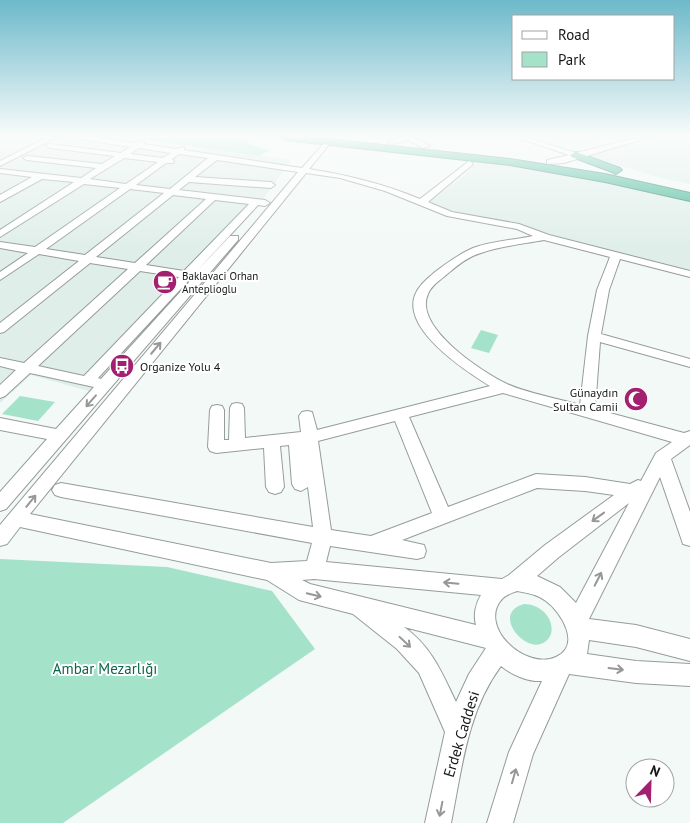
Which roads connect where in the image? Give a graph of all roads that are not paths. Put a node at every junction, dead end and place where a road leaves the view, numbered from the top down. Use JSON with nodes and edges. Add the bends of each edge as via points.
{"nodes":[{"id":1,"x":37,"y":175,"type":"edge"},
{"id":2,"x":91,"y":175,"type":"edge"},
{"id":3,"x":143,"y":175,"type":"edge"},
{"id":4,"x":193,"y":175,"type":"edge"},
{"id":5,"x":214,"y":175,"type":"edge"},
{"id":6,"x":247,"y":175,"type":"edge"},
{"id":7,"x":288,"y":175,"type":"edge"},
{"id":8,"x":292,"y":175,"type":"edge"},
{"id":9,"x":345,"y":175,"type":"edge"},
{"id":10,"x":454,"y":175,"type":"edge"},
{"id":11,"x":590,"y":175,"type":"edge"},
{"id":12,"x":626,"y":175,"type":"edge"},
{"id":13,"x":631,"y":175,"type":"edge"},
{"id":14,"x":40,"y":176,"type":"junction"},
{"id":15,"x":635,"y":177,"type":"junction"},
{"id":16,"x":188,"y":179,"type":"junction"},
{"id":17,"x":83,"y":181,"type":"junction"},
{"id":18,"x":271,"y":185,"type":"dead end"},
{"id":19,"x":128,"y":186,"type":"junction"},
{"id":20,"x":690,"y":190,"type":"edge"},
{"id":21,"x":172,"y":192,"type":"junction"},
{"id":22,"x":213,"y":197,"type":"junction"},
{"id":23,"x":690,"y":197,"type":"edge"},
{"id":24,"x":0,"y":199,"type":"edge"},
{"id":25,"x":422,"y":202,"type":"junction"},
{"id":26,"x":260,"y":203,"type":"junction"},
{"id":27,"x":0,"y":234,"type":"edge"},
{"id":28,"x":545,"y":237,"type":"junction"},
{"id":29,"x":0,"y":245,"type":"edge"},
{"id":30,"x":37,"y":251,"type":"junction"},
{"id":31,"x":616,"y":255,"type":"junction"},
{"id":32,"x":88,"y":259,"type":"junction"},
{"id":33,"x":137,"y":267,"type":"junction"},
{"id":34,"x":690,"y":274,"type":"edge"},
{"id":35,"x":187,"y":275,"type":"junction"},
{"id":36,"x":0,"y":277,"type":"edge"},
{"id":37,"x":200,"y":278,"type":"junction"},
{"id":38,"x":0,"y":329,"type":"edge"},
{"id":39,"x":594,"y":336,"type":"junction"},
{"id":40,"x":0,"y":362,"type":"edge"},
{"id":41,"x":690,"y":363,"type":"edge"},
{"id":42,"x":27,"y":368,"type":"junction"},
{"id":43,"x":87,"y":381,"type":"junction"},
{"id":44,"x":105,"y":385,"type":"junction"},
{"id":45,"x":503,"y":388,"type":"junction"},
{"id":46,"x":0,"y":393,"type":"edge"},
{"id":47,"x":237,"y":408,"type":"dead end"},
{"id":48,"x":217,"y":410,"type":"dead end"},
{"id":49,"x":587,"y":411,"type":"junction"},
{"id":50,"x":400,"y":414,"type":"junction"},
{"id":51,"x":307,"y":416,"type":"dead end"},
{"id":52,"x":0,"y":424,"type":"edge"},
{"id":53,"x":60,"y":436,"type":"junction"},
{"id":54,"x":303,"y":438,"type":"junction"},
{"id":55,"x":688,"y":438,"type":"edge"},
{"id":56,"x":272,"y":441,"type":"junction"},
{"id":57,"x":237,"y":445,"type":"junction"},
{"id":58,"x":662,"y":456,"type":"junction"},
{"id":59,"x":651,"y":478,"type":"junction"},
{"id":60,"x":301,"y":484,"type":"dead end"},
{"id":61,"x":275,"y":487,"type":"dead end"},
{"id":62,"x":61,"y":490,"type":"dead end"},
{"id":63,"x":633,"y":491,"type":"junction"},
{"id":64,"x":0,"y":504,"type":"edge"},
{"id":65,"x":443,"y":516,"type":"junction"},
{"id":66,"x":16,"y":519,"type":"junction"},
{"id":67,"x":324,"y":537,"type":"junction"},
{"id":68,"x":0,"y":538,"type":"edge"},
{"id":69,"x":690,"y":538,"type":"edge"},
{"id":70,"x":370,"y":544,"type":"junction"},
{"id":71,"x":417,"y":551,"type":"dead end"},
{"id":72,"x":314,"y":570,"type":"junction"},
{"id":73,"x":271,"y":572,"type":"junction"},
{"id":74,"x":508,"y":584,"type":"junction"},
{"id":75,"x":351,"y":604,"type":"junction"},
{"id":76,"x":577,"y":625,"type":"junction"},
{"id":77,"x":495,"y":645,"type":"junction"},
{"id":78,"x":690,"y":650,"type":"edge"},
{"id":79,"x":564,"y":665,"type":"junction"},
{"id":80,"x":690,"y":675,"type":"edge"},
{"id":81,"x":458,"y":733,"type":"junction"},
{"id":82,"x":438,"y":823,"type":"edge"},
{"id":83,"x":500,"y":823,"type":"edge"}],
"edges":[{"from":1,"to":14,"type":"street"},
{"from":2,"to":17,"type":"street"},
{"from":3,"to":19,"type":"street"},
{"from":4,"to":16,"type":"street"},
{"from":5,"to":16,"type":"street"},
{"from":6,"to":18,"type":"street"},
{"from":7,"to":26,"type":"street"},
{"from":66,"to":8,"type":"street","one_way":true},
{"from":9,"to":25,"type":"street"},
{"from":10,"to":25,"type":"street"},
{"from":11,"to":23,"type":"highway"},
{"from":12,"to":15,"type":"highway"},
{"from":13,"to":15,"type":"highway"},
{"from":14,"to":17,"type":"street"},
{"from":14,"to":24,"type":"street"},
{"from":15,"to":20,"type":"highway"},
{"from":16,"to":21,"type":"street"},
{"from":17,"to":19,"type":"street"},
{"from":17,"to":27,"type":"street"},
{"from":19,"to":21,"type":"street"},
{"from":19,"to":30,"type":"street"},
{"from":21,"to":22,"type":"street"},
{"from":21,"to":32,"type":"street"},
{"from":22,"to":26,"type":"street"},
{"from":22,"to":33,"type":"street"},
{"from":25,"to":28,"type":"street","via":[[450,214],[519,227]]},
{"from":26,"to":35,"type":"street"},
{"from":26,"to":37,"type":"street"},
{"from":28,"to":31,"type":"street"},
{"from":28,"to":45,"type":"street","via":[[504,243],[467,254],[432,281],[421,295],[420,313],[431,332],[466,365]]},
{"from":29,"to":30,"type":"street"},
{"from":30,"to":32,"type":"street"},
{"from":30,"to":36,"type":"street"},
{"from":31,"to":34,"type":"street"},
{"from":31,"to":39,"type":"street"},
{"from":32,"to":33,"type":"street"},
{"from":32,"to":38,"type":"street"},
{"from":33,"to":35,"type":"street"},
{"from":33,"to":42,"type":"street"},
{"from":35,"to":37,"type":"street"},
{"from":35,"to":43,"type":"street"},
{"from":37,"to":44,"type":"street"},
{"from":39,"to":41,"type":"street"},
{"from":39,"to":49,"type":"street"},
{"from":40,"to":42,"type":"street"},
{"from":42,"to":43,"type":"street"},
{"from":42,"to":46,"type":"street"},
{"from":43,"to":44,"type":"street"},
{"from":44,"to":53,"type":"street","one_way":true},
{"from":45,"to":49,"type":"street"},
{"from":45,"to":50,"type":"street"},
{"from":47,"to":57,"type":"street"},
{"from":48,"to":57,"type":"street","via":[[216,447]]},
{"from":49,"to":55,"type":"street"},
{"from":50,"to":54,"type":"street"},
{"from":50,"to":65,"type":"street"},
{"from":51,"to":54,"type":"street"},
{"from":52,"to":53,"type":"street"},
{"from":53,"to":64,"type":"street"},
{"from":54,"to":56,"type":"street"},
{"from":54,"to":60,"type":"street"},
{"from":54,"to":67,"type":"street"},
{"from":55,"to":58,"type":"street"},
{"from":56,"to":57,"type":"street"},
{"from":56,"to":61,"type":"street"},
{"from":58,"to":59,"type":"street"},
{"from":58,"to":69,"type":"street"},
{"from":59,"to":63,"type":"street"},
{"from":76,"to":59,"type":"street","one_way":true},
{"from":62,"to":67,"type":"street"},
{"from":63,"to":65,"type":"street","via":[[536,481]]},
{"from":63,"to":74,"type":"street","one_way":true},
{"from":65,"to":70,"type":"street"},
{"from":66,"to":68,"type":"street"},
{"from":66,"to":73,"type":"street"},
{"from":67,"to":70,"type":"street"},
{"from":67,"to":72,"type":"street"},
{"from":70,"to":71,"type":"street"},
{"from":72,"to":73,"type":"street"},
{"from":74,"to":72,"type":"street","one_way":true},
{"from":73,"to":75,"type":"street","one_way":true,"via":[[306,592]]},
{"from":74,"to":76,"type":"street","via":[[535,584],[554,593],[569,608]]},
{"from":74,"to":77,"type":"street","via":[[488,600],[485,609],[487,629]]},
{"from":75,"to":77,"type":"street"},
{"from":75,"to":81,"type":"street","one_way":true,"via":[[404,641],[427,664]]},
{"from":76,"to":78,"type":"street"},
{"from":76,"to":79,"type":"street","via":[[578,647]]},
{"from":77,"to":79,"type":"street","via":[[507,658],[524,668],[543,672]]},
{"from":77,"to":81,"type":"street","name":"Erdek Caddesi","via":[[469,699]]},
{"from":79,"to":80,"type":"street","one_way":true},
{"from":83,"to":79,"type":"street","one_way":true,"via":[[521,752]]},
{"from":81,"to":82,"type":"street","name":"Erdek Caddesi","one_way":true}]}
